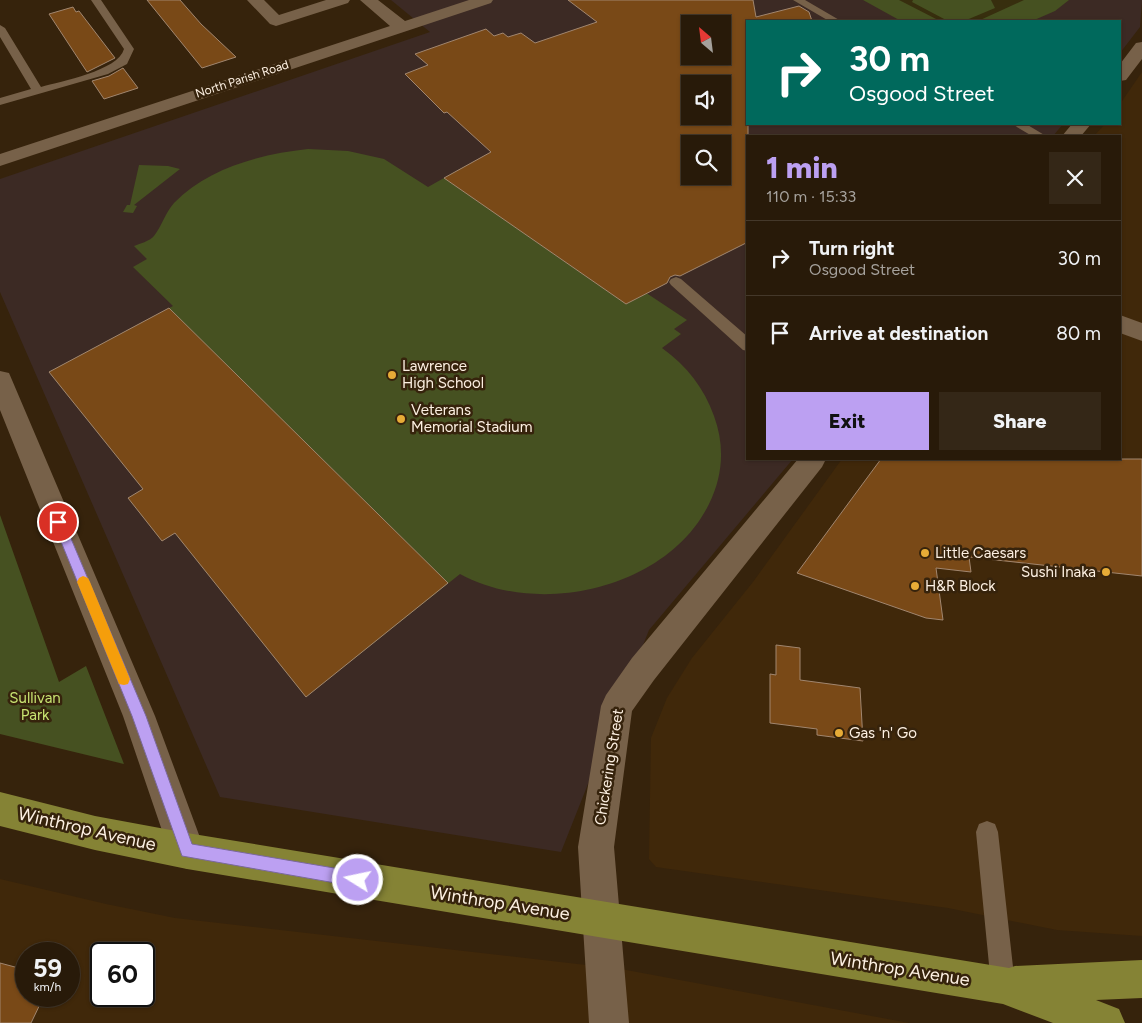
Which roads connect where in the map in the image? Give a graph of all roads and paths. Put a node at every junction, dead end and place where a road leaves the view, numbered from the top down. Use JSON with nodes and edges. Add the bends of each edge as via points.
{"nodes":[{"id":1,"x":96,"y":0,"type":"edge"},
{"id":2,"x":255,"y":0,"type":"edge"},
{"id":3,"x":342,"y":0,"type":"edge"},
{"id":4,"x":368,"y":0,"type":"edge"},
{"id":5,"x":485,"y":0,"type":"edge"},
{"id":6,"x":798,"y":0,"type":"edge"},
{"id":7,"x":834,"y":20,"type":"edge"},
{"id":8,"x":401,"y":26,"type":"junction"},
{"id":9,"x":0,"y":28,"type":"edge"},
{"id":10,"x":1142,"y":47,"type":"edge"},
{"id":11,"x":1121,"y":75,"type":"edge"},
{"id":12,"x":38,"y":90,"type":"junction"},
{"id":13,"x":0,"y":102,"type":"edge"},
{"id":14,"x":1020,"y":125,"type":"edge"},
{"id":15,"x":1081,"y":125,"type":"edge"},
{"id":16,"x":1038,"y":135,"type":"edge"},
{"id":17,"x":1072,"y":135,"type":"edge"},
{"id":18,"x":0,"y":160,"type":"edge"},
{"id":19,"x":676,"y":282,"type":"dead end"},
{"id":20,"x":1121,"y":323,"type":"edge"},
{"id":21,"x":1142,"y":332,"type":"edge"},
{"id":22,"x":746,"y":344,"type":"edge"},
{"id":23,"x":0,"y":380,"type":"edge"},
{"id":24,"x":811,"y":460,"type":"edge"},
{"id":25,"x":0,"y":809,"type":"edge"},
{"id":26,"x":988,"y":832,"type":"dead end"},
{"id":27,"x":187,"y":851,"type":"junction"},
{"id":28,"x":600,"y":920,"type":"junction"},
{"id":29,"x":1142,"y":979,"type":"edge"},
{"id":30,"x":1003,"y":985,"type":"junction"},
{"id":31,"x":609,"y":1023,"type":"edge"},
{"id":32,"x":1105,"y":1023,"type":"edge"}],
"edges":[{"from":1,"to":12,"type":"lane","via":[[129,49],[127,56],[121,63],[93,75]]},
{"from":2,"to":3,"type":"street","via":[[276,20]]},
{"from":4,"to":8,"type":"street"},
{"from":5,"to":8,"type":"street","name":"North Parish Road"},
{"from":6,"to":7,"type":"lane"},
{"from":8,"to":18,"type":"street","name":"North Parish Road"},
{"from":9,"to":12,"type":"lane"},
{"from":10,"to":11,"type":"street"},
{"from":12,"to":13,"type":"lane"},
{"from":14,"to":16,"type":"lane"},
{"from":15,"to":17,"type":"street"},
{"from":19,"to":22,"type":"lane"},
{"from":20,"to":21,"type":"street"},
{"from":23,"to":27,"type":"street","via":[[139,716]]},
{"from":24,"to":28,"type":"street","name":"Chickering Street","via":[[643,669],[617,706],[596,847]]},
{"from":25,"to":27,"type":"main road","name":"Winthrop Avenue","via":[[95,833]]},
{"from":26,"to":30,"type":"lane"},
{"from":27,"to":28,"type":"main road","name":"Winthrop Avenue"},
{"from":28,"to":30,"type":"main road","name":"Winthrop Avenue"},
{"from":28,"to":31,"type":"street","name":"Chickering Street"},
{"from":29,"to":30,"type":"main road","name":"Winthrop Avenue"},
{"from":30,"to":32,"type":"main road","name":"Winthrop Avenue"}]}
